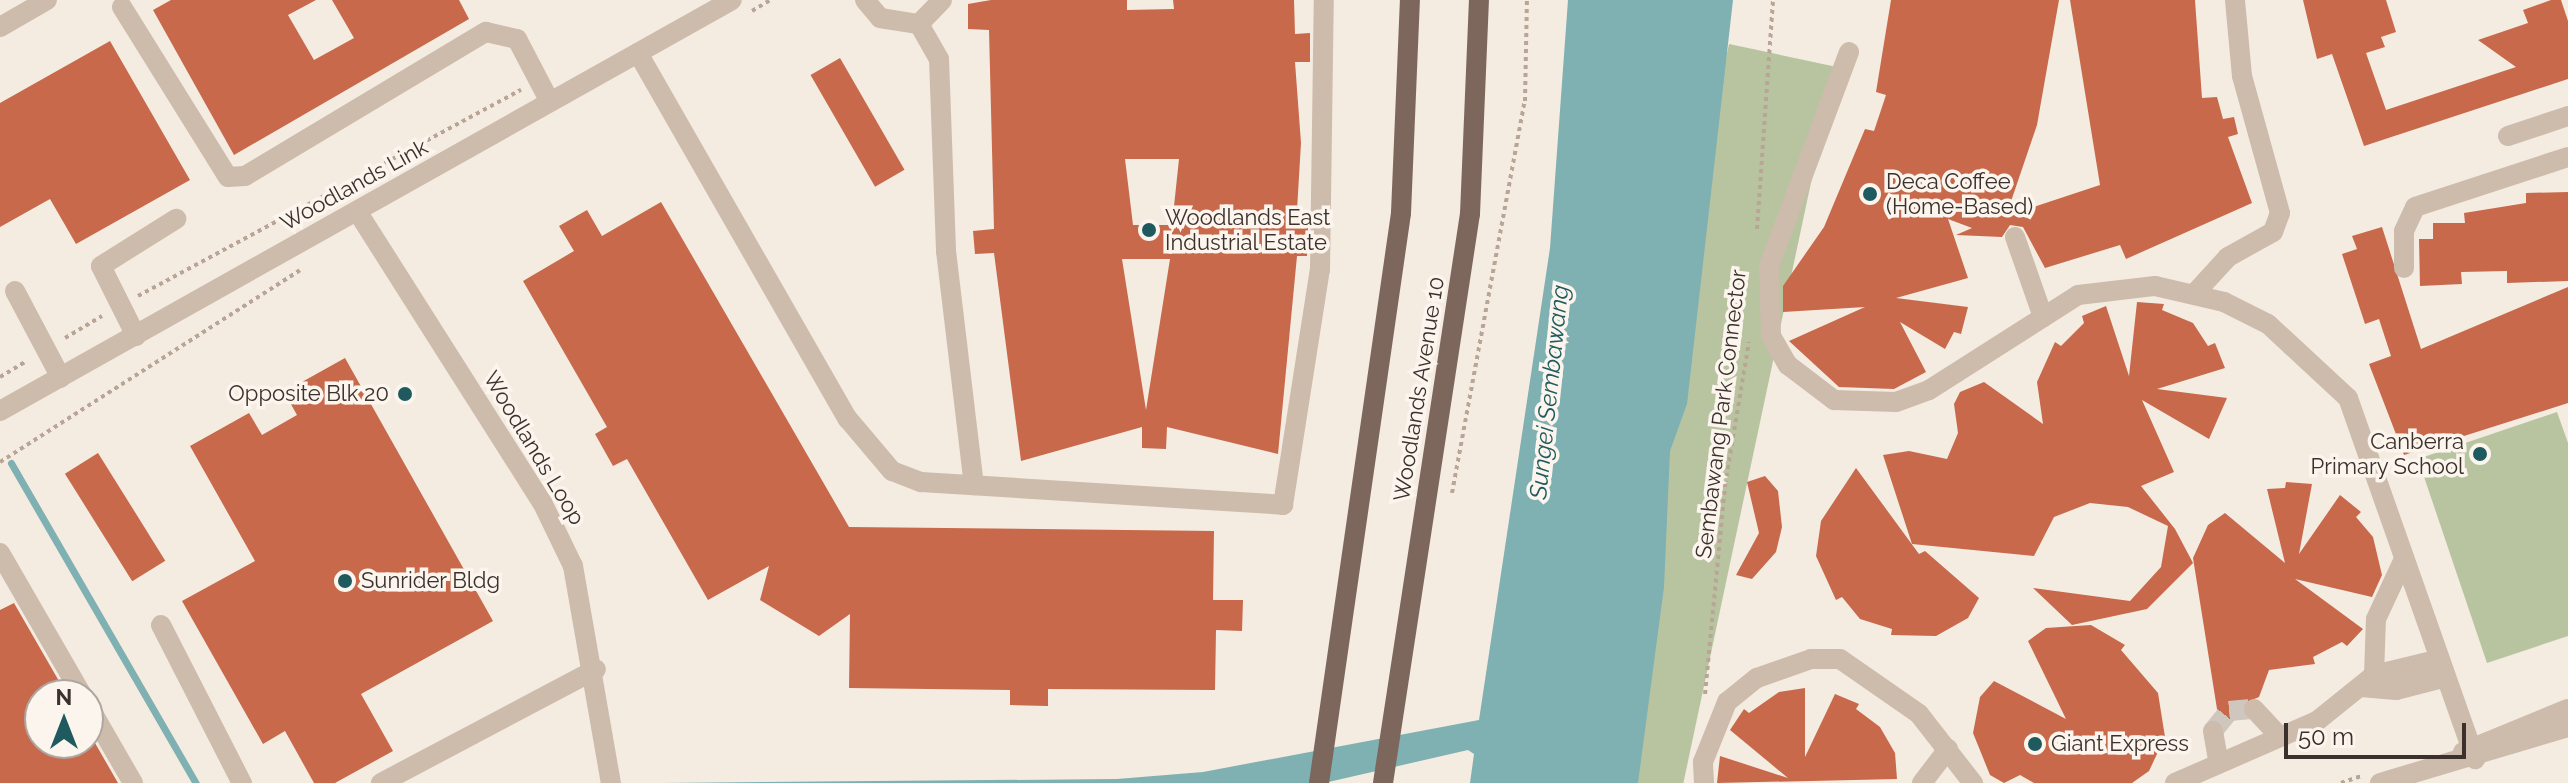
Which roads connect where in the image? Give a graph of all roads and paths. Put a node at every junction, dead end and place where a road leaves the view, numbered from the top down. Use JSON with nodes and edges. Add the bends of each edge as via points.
{"nodes":[{"id":1,"x":47,"y":0,"type":"edge"},
{"id":2,"x":732,"y":0,"type":"edge"},
{"id":3,"x":865,"y":0,"type":"edge"},
{"id":4,"x":942,"y":0,"type":"edge"},
{"id":5,"x":1324,"y":0,"type":"edge"},
{"id":6,"x":1410,"y":0,"type":"edge"},
{"id":7,"x":1479,"y":0,"type":"edge"},
{"id":8,"x":1527,"y":0,"type":"edge"},
{"id":9,"x":1773,"y":0,"type":"edge"},
{"id":10,"x":2235,"y":0,"type":"edge"},
{"id":11,"x":122,"y":7,"type":"dead end"},
{"id":12,"x":919,"y":24,"type":"junction"},
{"id":13,"x":0,"y":27,"type":"edge"},
{"id":14,"x":1849,"y":52,"type":"dead end"},
{"id":15,"x":638,"y":53,"type":"junction"},
{"id":16,"x":537,"y":82,"type":"junction"},
{"id":17,"x":550,"y":102,"type":"junction"},
{"id":18,"x":2568,"y":116,"type":"edge"},
{"id":19,"x":2508,"y":136,"type":"dead end"},
{"id":20,"x":2568,"y":157,"type":"edge"},
{"id":21,"x":357,"y":211,"type":"junction"},
{"id":22,"x":176,"y":219,"type":"dead end"},
{"id":23,"x":1757,"y":236,"type":"dead end"},
{"id":24,"x":2015,"y":237,"type":"dead end"},
{"id":25,"x":2404,"y":268,"type":"dead end"},
{"id":26,"x":15,"y":291,"type":"dead end"},
{"id":27,"x":2195,"y":293,"type":"junction"},
{"id":28,"x":119,"y":306,"type":"junction"},
{"id":29,"x":2043,"y":317,"type":"junction"},
{"id":30,"x":1750,"y":329,"type":"dead end"},
{"id":31,"x":136,"y":336,"type":"junction"},
{"id":32,"x":45,"y":350,"type":"junction"},
{"id":33,"x":0,"y":377,"type":"edge"},
{"id":34,"x":61,"y":378,"type":"junction"},
{"id":35,"x":0,"y":411,"type":"edge"},
{"id":36,"x":974,"y":485,"type":"junction"},
{"id":37,"x":1451,"y":499,"type":"dead end"},
{"id":38,"x":0,"y":553,"type":"edge"},
{"id":39,"x":2403,"y":561,"type":"junction"},
{"id":40,"x":161,"y":625,"type":"dead end"},
{"id":41,"x":596,"y":669,"type":"junction"},
{"id":42,"x":2440,"y":669,"type":"junction"},
{"id":43,"x":73,"y":679,"type":"edge"},
{"id":44,"x":2367,"y":681,"type":"junction"},
{"id":45,"x":1704,"y":700,"type":"dead end"},
{"id":46,"x":2254,"y":709,"type":"dead end"},
{"id":47,"x":2568,"y":709,"type":"edge"},
{"id":48,"x":2568,"y":727,"type":"edge"},
{"id":49,"x":2213,"y":731,"type":"dead end"},
{"id":50,"x":104,"y":733,"type":"edge"},
{"id":51,"x":2278,"y":735,"type":"junction"},
{"id":52,"x":1948,"y":749,"type":"junction"},
{"id":53,"x":2467,"y":753,"type":"junction"},
{"id":54,"x":2218,"y":759,"type":"junction"},
{"id":55,"x":133,"y":783,"type":"edge"},
{"id":56,"x":242,"y":783,"type":"edge"},
{"id":57,"x":381,"y":783,"type":"edge"},
{"id":58,"x":611,"y":783,"type":"edge"},
{"id":59,"x":1319,"y":783,"type":"edge"},
{"id":60,"x":1383,"y":783,"type":"edge"},
{"id":61,"x":1704,"y":783,"type":"edge"},
{"id":62,"x":1922,"y":783,"type":"edge"},
{"id":63,"x":1973,"y":783,"type":"edge"},
{"id":64,"x":2175,"y":783,"type":"edge"},
{"id":65,"x":2380,"y":783,"type":"edge"}],
"edges":[{"from":1,"to":13,"type":"street"},
{"from":2,"to":15,"type":"street","name":"Woodlands Link"},
{"from":3,"to":12,"type":"street","via":[[880,18]]},
{"from":4,"to":12,"type":"street"},
{"from":5,"to":36,"type":"street","via":[[1320,270],[1283,505]]},
{"from":6,"to":59,"type":"main road","name":"Woodlands Avenue 10","via":[[1401,213]]},
{"from":7,"to":60,"type":"main road","name":"Woodlands Avenue 10","via":[[1470,214]]},
{"from":8,"to":37,"type":"path","via":[[1525,101]]},
{"from":9,"to":23,"type":"path"},
{"from":10,"to":27,"type":"street","via":[[2242,76],[2280,213],[2273,232],[2228,257]]},
{"from":11,"to":16,"type":"street","via":[[228,177],[245,176],[486,32],[517,39]]},
{"from":12,"to":36,"type":"street","via":[[939,59],[946,251]]},
{"from":14,"to":29,"type":"street","via":[[1769,266],[1771,336],[1788,365],[1834,400],[1896,402],[1929,390]]},
{"from":15,"to":17,"type":"street","name":"Woodlands Link"},
{"from":15,"to":36,"type":"street","via":[[871,451],[892,471],[921,482]]},
{"from":16,"to":17,"type":"street"},
{"from":16,"to":28,"type":"path"},
{"from":17,"to":21,"type":"street","name":"Woodlands Link"},
{"from":18,"to":19,"type":"street"},
{"from":20,"to":25,"type":"street","via":[[2415,207],[2404,231]]},
{"from":21,"to":31,"type":"street","name":"Woodlands Link"},
{"from":21,"to":41,"type":"street","name":"Woodlands Loop","via":[[542,502],[573,566]]},
{"from":22,"to":28,"type":"street","via":[[101,266]]},
{"from":24,"to":29,"type":"street"},
{"from":26,"to":32,"type":"street"},
{"from":27,"to":29,"type":"street","via":[[2155,286],[2078,295]]},
{"from":27,"to":39,"type":"street","via":[[2268,324],[2348,398]]},
{"from":28,"to":31,"type":"street"},
{"from":28,"to":32,"type":"path"},
{"from":30,"to":45,"type":"path","name":"Sembawang Park Connector"},
{"from":31,"to":34,"type":"street","name":"Woodlands Link"},
{"from":32,"to":33,"type":"path"},
{"from":32,"to":34,"type":"street"},
{"from":34,"to":35,"type":"street","name":"Woodlands Link"},
{"from":38,"to":43,"type":"street"},
{"from":39,"to":42,"type":"street"},
{"from":39,"to":44,"type":"street","via":[[2376,619]]},
{"from":40,"to":56,"type":"street"},
{"from":41,"to":57,"type":"street"},
{"from":41,"to":58,"type":"street","name":"Woodlands Loop"},
{"from":42,"to":44,"type":"street","via":[[2396,690]]},
{"from":42,"to":53,"type":"street"},
{"from":44,"to":51,"type":"street","via":[[2317,721]]},
{"from":46,"to":51,"type":"street"},
{"from":47,"to":53,"type":"street"},
{"from":48,"to":53,"type":"street"},
{"from":49,"to":54,"type":"street"},
{"from":50,"to":55,"type":"street"},
{"from":51,"to":54,"type":"street"},
{"from":52,"to":61,"type":"street","via":[[1919,714],[1863,672],[1840,659],[1811,659],[1757,678],[1727,702],[1703,762]]},
{"from":52,"to":62,"type":"street"},
{"from":52,"to":63,"type":"street"},
{"from":53,"to":65,"type":"street"},
{"from":54,"to":64,"type":"street"}]}
